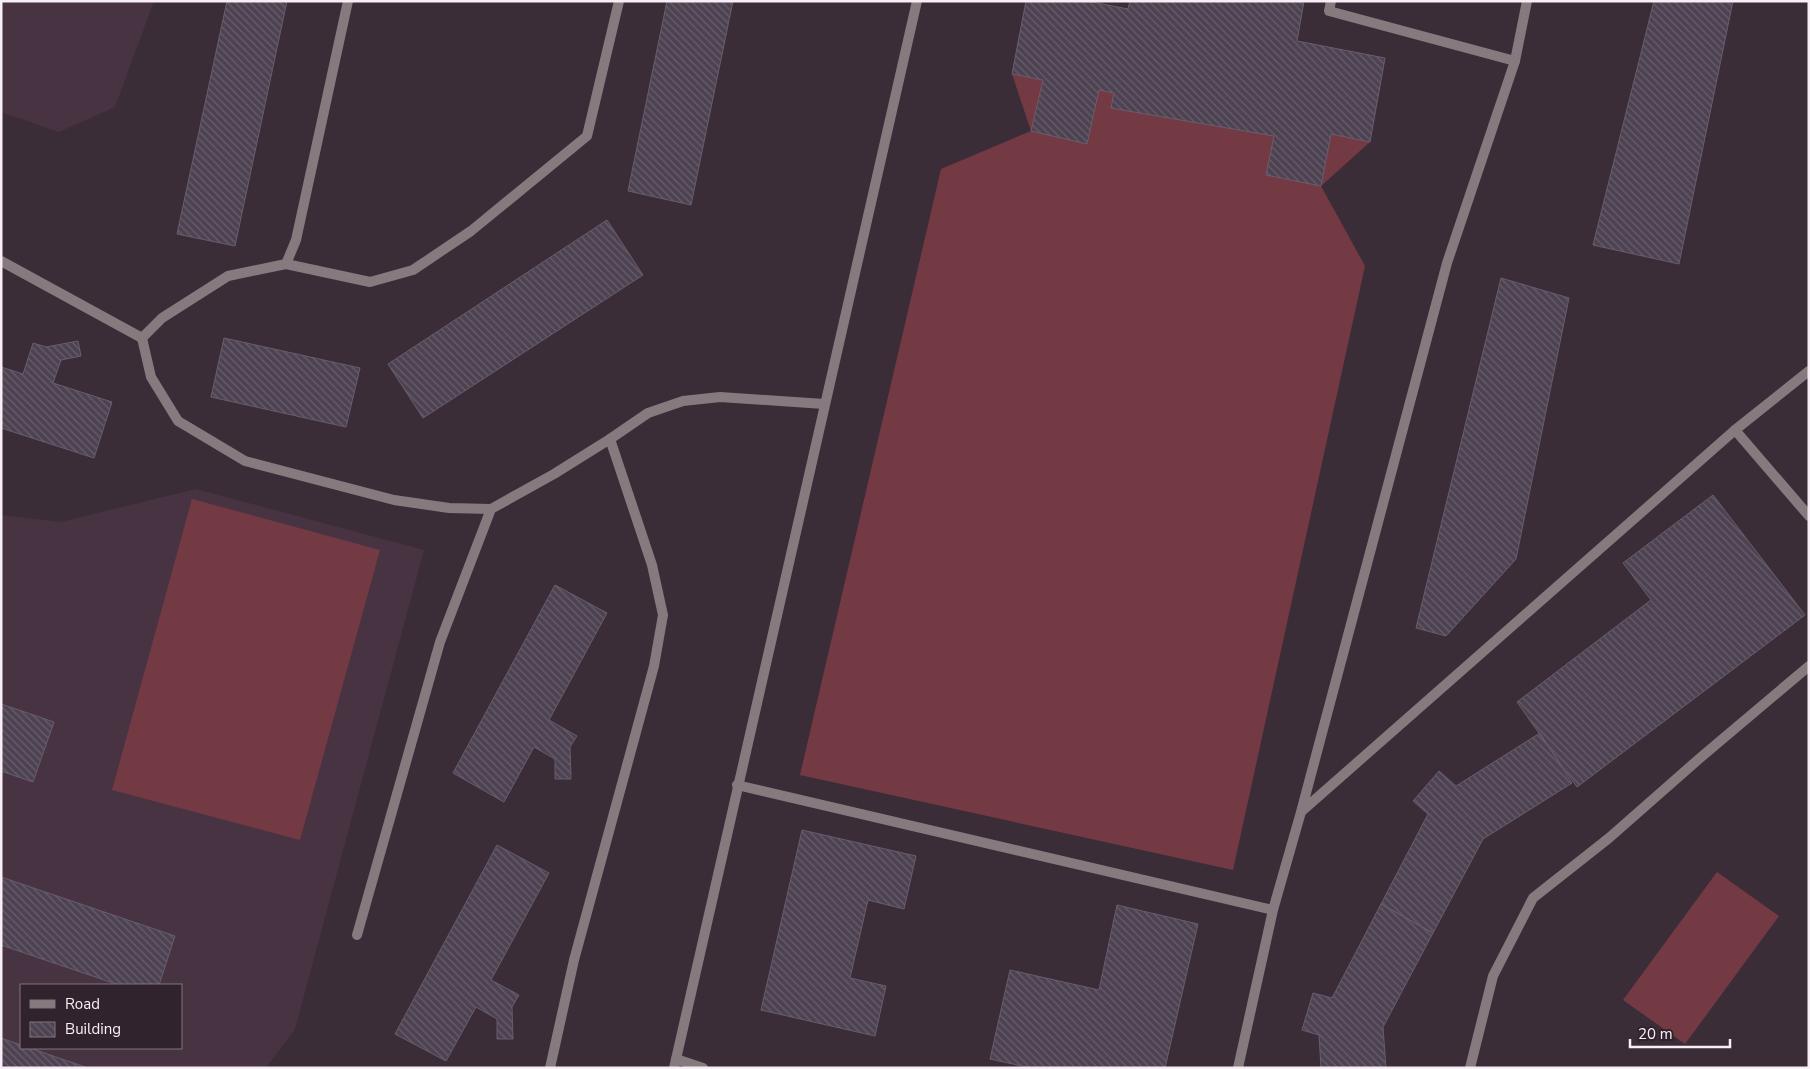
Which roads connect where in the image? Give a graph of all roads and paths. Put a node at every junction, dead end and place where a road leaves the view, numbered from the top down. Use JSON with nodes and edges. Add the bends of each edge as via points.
{"nodes":[{"id":1,"x":348,"y":1,"type":"edge"},
{"id":2,"x":619,"y":1,"type":"edge"},
{"id":3,"x":917,"y":1,"type":"edge"},
{"id":4,"x":1331,"y":1,"type":"edge"},
{"id":5,"x":1527,"y":1,"type":"edge"},
{"id":6,"x":1516,"y":61,"type":"junction"},
{"id":7,"x":1,"y":261,"type":"edge"},
{"id":8,"x":286,"y":264,"type":"junction"},
{"id":9,"x":142,"y":338,"type":"junction"},
{"id":10,"x":1809,"y":370,"type":"edge"},
{"id":11,"x":824,"y":404,"type":"junction"},
{"id":12,"x":1735,"y":430,"type":"junction"},
{"id":13,"x":610,"y":439,"type":"junction"},
{"id":14,"x":491,"y":509,"type":"junction"},
{"id":15,"x":1809,"y":516,"type":"edge"},
{"id":16,"x":1809,"y":666,"type":"edge"},
{"id":17,"x":737,"y":785,"type":"junction"},
{"id":18,"x":1301,"y":812,"type":"junction"},
{"id":19,"x":1273,"y":910,"type":"junction"},
{"id":20,"x":357,"y":935,"type":"dead end"},
{"id":21,"x":675,"y":1063,"type":"edge"},
{"id":22,"x":550,"y":1068,"type":"edge"},
{"id":23,"x":703,"y":1068,"type":"edge"},
{"id":24,"x":1238,"y":1068,"type":"edge"},
{"id":25,"x":1470,"y":1068,"type":"edge"}],
"edges":[{"from":1,"to":8,"type":"street","via":[[296,240]]},
{"from":2,"to":8,"type":"street","via":[[587,136],[470,231],[412,270],[370,282]]},
{"from":3,"to":11,"type":"street"},
{"from":4,"to":6,"type":"street","via":[[1329,11]]},
{"from":5,"to":6,"type":"street"},
{"from":6,"to":18,"type":"street","via":[[1447,263]]},
{"from":7,"to":9,"type":"street"},
{"from":8,"to":9,"type":"street","via":[[228,276],[162,318]]},
{"from":9,"to":14,"type":"street","via":[[151,377],[178,421],[245,462],[394,500],[449,508]]},
{"from":10,"to":12,"type":"street"},
{"from":11,"to":13,"type":"street","via":[[720,396],[683,401],[648,413]]},
{"from":11,"to":17,"type":"street"},
{"from":12,"to":15,"type":"street"},
{"from":12,"to":18,"type":"street"},
{"from":13,"to":14,"type":"street"},
{"from":13,"to":22,"type":"street","via":[[652,565],[663,615],[654,666],[574,960]]},
{"from":14,"to":20,"type":"street","via":[[440,642]]},
{"from":16,"to":25,"type":"street","via":[[1609,838],[1533,898],[1493,976]]},
{"from":17,"to":19,"type":"street"},
{"from":17,"to":21,"type":"street"},
{"from":18,"to":19,"type":"street"},
{"from":19,"to":24,"type":"street"},
{"from":21,"to":23,"type":"street"}]}
